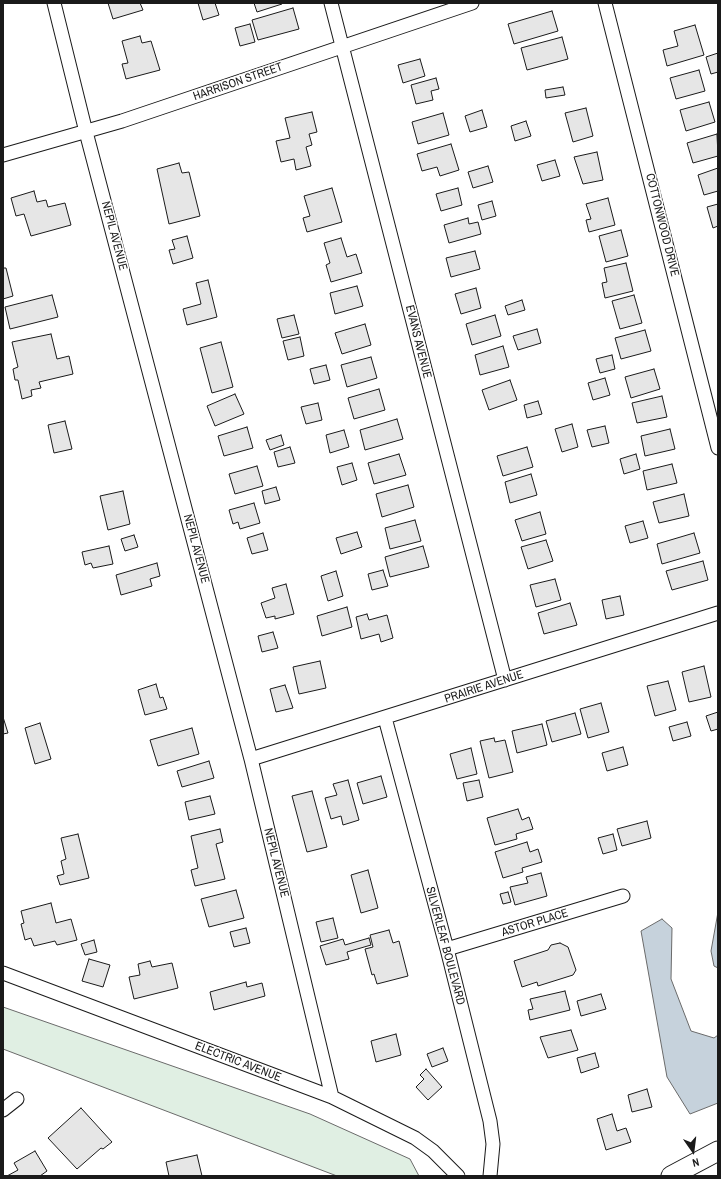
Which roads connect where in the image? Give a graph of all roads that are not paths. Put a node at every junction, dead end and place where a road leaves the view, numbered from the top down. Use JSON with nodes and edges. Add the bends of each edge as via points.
{"nodes":[{"id":1,"x":54,"y":3,"type":"edge"},
{"id":2,"x":331,"y":3,"type":"edge"},
{"id":3,"x":472,"y":3,"type":"edge"},
{"id":4,"x":605,"y":3,"type":"edge"},
{"id":5,"x":343,"y":47,"type":"junction"},
{"id":6,"x":86,"y":132,"type":"junction"},
{"id":7,"x":3,"y":155,"type":"edge"},
{"id":8,"x":718,"y":448,"type":"edge"},
{"id":9,"x":718,"y":613,"type":"edge"},
{"id":10,"x":505,"y":680,"type":"junction"},
{"id":11,"x":385,"y":718,"type":"junction"},
{"id":12,"x":250,"y":759,"type":"junction"},
{"id":13,"x":623,"y":896,"type":"dead end"},
{"id":14,"x":447,"y":949,"type":"junction"},
{"id":15,"x":3,"y":973,"type":"edge"},
{"id":16,"x":332,"y":1097,"type":"junction"},
{"id":17,"x":17,"y":1099,"type":"dead end"},
{"id":18,"x":3,"y":1110,"type":"edge"},
{"id":19,"x":718,"y":1151,"type":"edge"},
{"id":20,"x":458,"y":1176,"type":"edge"},
{"id":21,"x":490,"y":1176,"type":"edge"},
{"id":22,"x":671,"y":1176,"type":"edge"}],
"edges":[{"from":1,"to":6,"type":"street","name":"NEPIL AVENUE"},
{"from":2,"to":5,"type":"street","name":"EVANS AVENUE"},
{"from":3,"to":5,"type":"street","name":"HARRISON STREET"},
{"from":4,"to":8,"type":"street","name":"COTTONWOOD DRIVE"},
{"from":5,"to":6,"type":"street","name":"HARRISON STREET"},
{"from":5,"to":10,"type":"street","name":"EVANS AVENUE"},
{"from":6,"to":7,"type":"street","name":"HARRISON STREET"},
{"from":6,"to":12,"type":"street","name":"NEPIL AVENUE"},
{"from":9,"to":10,"type":"street","name":"PRAIRIE AVENUE"},
{"from":10,"to":11,"type":"street","name":"PRAIRIE AVENUE"},
{"from":11,"to":12,"type":"street","name":"PRAIRIE AVENUE"},
{"from":11,"to":14,"type":"street","name":"SILVERLEAF BOULEVARD"},
{"from":12,"to":16,"type":"street","name":"NEPIL AVENUE"},
{"from":13,"to":14,"type":"street","name":"ASTOR PLACE"},
{"from":14,"to":21,"type":"street","name":"SILVERLEAF BOULEVARD","via":[[490,1121],[493,1144]]},
{"from":15,"to":16,"type":"street","name":"ELECTRIC AVENUE"},
{"from":16,"to":20,"type":"street","name":"ELECTRIC AVENUE","via":[[415,1138],[433,1151]]},
{"from":17,"to":18,"type":"street"},
{"from":19,"to":22,"type":"street"}]}
